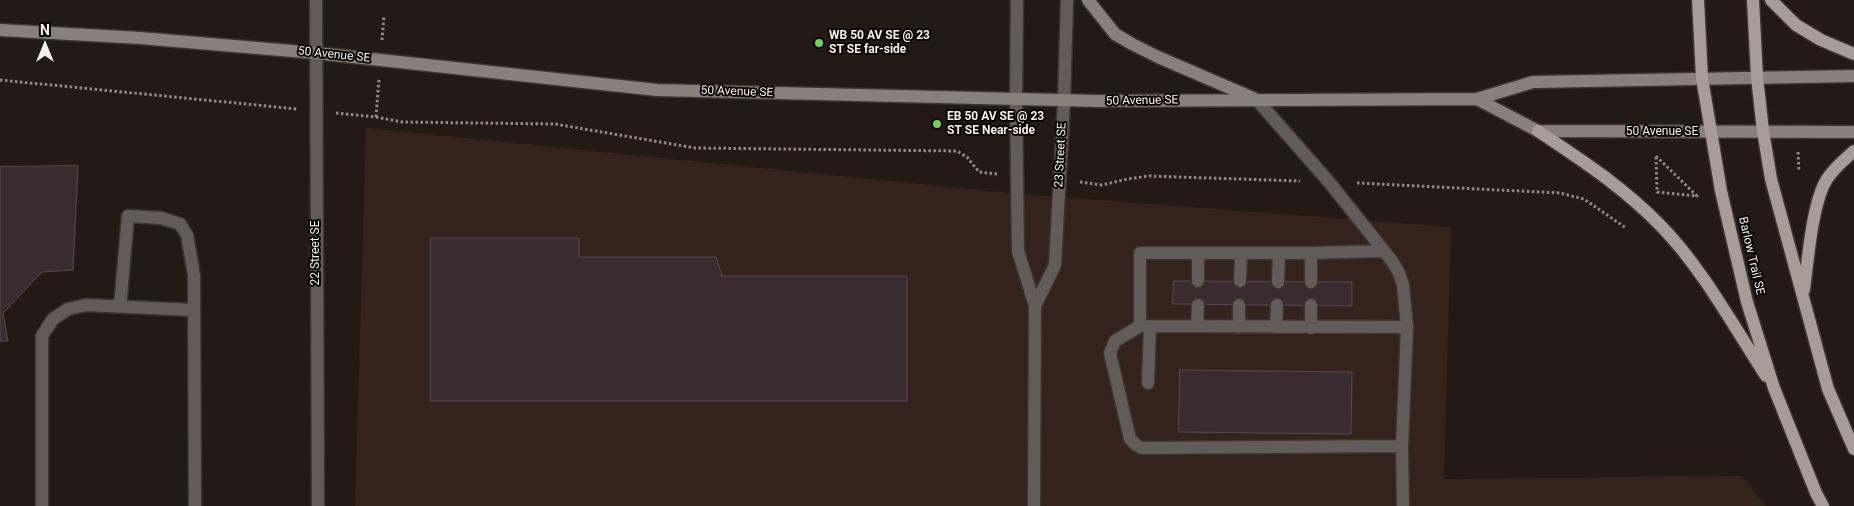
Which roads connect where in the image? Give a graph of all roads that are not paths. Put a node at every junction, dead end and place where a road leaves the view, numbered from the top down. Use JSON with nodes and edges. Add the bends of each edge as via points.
{"nodes":[{"id":1,"x":316,"y":0,"type":"edge"},
{"id":2,"x":1017,"y":0,"type":"edge"},
{"id":3,"x":1066,"y":0,"type":"edge"},
{"id":4,"x":1088,"y":0,"type":"edge"},
{"id":5,"x":1698,"y":0,"type":"edge"},
{"id":6,"x":1754,"y":0,"type":"edge"},
{"id":7,"x":1771,"y":0,"type":"edge"},
{"id":8,"x":0,"y":30,"type":"edge"},
{"id":9,"x":316,"y":53,"type":"junction"},
{"id":10,"x":1854,"y":54,"type":"edge"},
{"id":11,"x":1854,"y":76,"type":"edge"},
{"id":12,"x":1702,"y":78,"type":"junction"},
{"id":13,"x":1757,"y":78,"type":"junction"},
{"id":14,"x":1478,"y":98,"type":"junction"},
{"id":15,"x":1016,"y":100,"type":"junction"},
{"id":16,"x":1258,"y":100,"type":"junction"},
{"id":17,"x":1064,"y":101,"type":"junction"},
{"id":18,"x":1538,"y":131,"type":"junction"},
{"id":19,"x":1763,"y":131,"type":"junction"},
{"id":20,"x":1711,"y":132,"type":"junction"},
{"id":21,"x":1854,"y":132,"type":"edge"},
{"id":22,"x":1854,"y":150,"type":"edge"},
{"id":23,"x":1382,"y":251,"type":"junction"},
{"id":24,"x":1198,"y":254,"type":"junction"},
{"id":25,"x":1241,"y":254,"type":"junction"},
{"id":26,"x":1279,"y":254,"type":"junction"},
{"id":27,"x":1311,"y":254,"type":"junction"},
{"id":28,"x":1198,"y":281,"type":"dead end"},
{"id":29,"x":1240,"y":281,"type":"dead end"},
{"id":30,"x":1278,"y":282,"type":"dead end"},
{"id":31,"x":1311,"y":282,"type":"dead end"},
{"id":32,"x":1803,"y":295,"type":"junction"},
{"id":33,"x":1198,"y":305,"type":"dead end"},
{"id":34,"x":1240,"y":305,"type":"dead end"},
{"id":35,"x":1277,"y":305,"type":"dead end"},
{"id":36,"x":1311,"y":305,"type":"dead end"},
{"id":37,"x":1035,"y":306,"type":"junction"},
{"id":38,"x":120,"y":307,"type":"junction"},
{"id":39,"x":193,"y":310,"type":"junction"},
{"id":40,"x":1145,"y":326,"type":"junction"},
{"id":41,"x":1197,"y":326,"type":"junction"},
{"id":42,"x":1239,"y":327,"type":"junction"},
{"id":43,"x":1276,"y":327,"type":"junction"},
{"id":44,"x":1407,"y":327,"type":"junction"},
{"id":45,"x":1311,"y":328,"type":"junction"},
{"id":46,"x":1148,"y":383,"type":"dead end"},
{"id":47,"x":1774,"y":388,"type":"junction"},
{"id":48,"x":1402,"y":446,"type":"junction"},
{"id":49,"x":1854,"y":449,"type":"edge"},
{"id":50,"x":42,"y":506,"type":"edge"},
{"id":51,"x":195,"y":506,"type":"edge"},
{"id":52,"x":318,"y":506,"type":"edge"},
{"id":53,"x":1034,"y":506,"type":"edge"},
{"id":54,"x":1403,"y":506,"type":"edge"},
{"id":55,"x":1823,"y":506,"type":"edge"}],
"edges":[{"from":1,"to":9,"type":"street","name":"22 Street SE"},
{"from":2,"to":15,"type":"street","name":"23 Street SE"},
{"from":3,"to":17,"type":"street","name":"23 Street SE"},
{"from":4,"to":16,"type":"street","via":[[1115,34],[1132,44]]},
{"from":5,"to":12,"type":"main road","name":"Barlow Trail SE"},
{"from":6,"to":13,"type":"main road"},
{"from":7,"to":10,"type":"main road","via":[[1796,25]]},
{"from":8,"to":9,"type":"street","name":"50 Avenue SE"},
{"from":9,"to":15,"type":"street","name":"50 Avenue SE","via":[[657,90]]},
{"from":9,"to":52,"type":"street","name":"22 Street SE"},
{"from":11,"to":13,"type":"street","name":"50 Avenue SE"},
{"from":12,"to":13,"type":"street","name":"50 Avenue SE"},
{"from":12,"to":14,"type":"street","name":"50 Avenue SE","via":[[1533,82]]},
{"from":12,"to":20,"type":"main road","name":"Barlow Trail SE"},
{"from":13,"to":19,"type":"main road"},
{"from":14,"to":16,"type":"street","name":"50 Avenue SE"},
{"from":14,"to":18,"type":"street","name":"50 Avenue SE"},
{"from":15,"to":17,"type":"street","name":"50 Avenue SE"},
{"from":15,"to":37,"type":"street","name":"23 Street SE","via":[[1018,251]]},
{"from":16,"to":17,"type":"street","name":"50 Avenue SE"},
{"from":16,"to":23,"type":"street","via":[[1329,182]]},
{"from":17,"to":37,"type":"street","name":"23 Street SE","via":[[1054,265]]},
{"from":18,"to":20,"type":"street","name":"50 Avenue SE"},
{"from":18,"to":47,"type":"main road","via":[[1611,180],[1662,227],[1684,252]]},
{"from":19,"to":20,"type":"street","name":"50 Avenue SE"},
{"from":19,"to":21,"type":"street","name":"50 Avenue SE"},
{"from":19,"to":32,"type":"main road","via":[[1771,179]]},
{"from":20,"to":47,"type":"main road","name":"Barlow Trail SE","via":[[1747,302]]},
{"from":22,"to":32,"type":"main road","via":[[1827,180],[1816,209]]},
{"from":23,"to":27,"type":"street"},
{"from":23,"to":44,"type":"street","via":[[1392,261],[1401,279]]},
{"from":24,"to":25,"type":"street"},
{"from":24,"to":28,"type":"street"},
{"from":24,"to":40,"type":"street","via":[[1140,254]]},
{"from":25,"to":26,"type":"street"},
{"from":25,"to":29,"type":"street"},
{"from":26,"to":27,"type":"street"},
{"from":26,"to":30,"type":"street"},
{"from":27,"to":31,"type":"street"},
{"from":32,"to":49,"type":"main road","via":[[1828,389]]},
{"from":33,"to":41,"type":"street"},
{"from":34,"to":42,"type":"street"},
{"from":35,"to":43,"type":"street"},
{"from":36,"to":45,"type":"street"},
{"from":37,"to":53,"type":"street","name":"23 Street SE"},
{"from":38,"to":39,"type":"street"},
{"from":38,"to":39,"type":"street","via":[[128,216],[162,218],[180,224],[186,235],[194,275]]},
{"from":38,"to":50,"type":"street","via":[[86,305],[68,309],[53,319],[42,336]]},
{"from":39,"to":51,"type":"street"},
{"from":40,"to":41,"type":"street"},
{"from":40,"to":46,"type":"street"},
{"from":40,"to":48,"type":"street","via":[[1114,340],[1110,353],[1130,439],[1140,448]]},
{"from":41,"to":42,"type":"street"},
{"from":42,"to":43,"type":"street"},
{"from":43,"to":45,"type":"street"},
{"from":44,"to":45,"type":"street"},
{"from":44,"to":48,"type":"street"},
{"from":47,"to":55,"type":"main road","name":"Barlow Trail SE"},
{"from":48,"to":54,"type":"street"}]}
